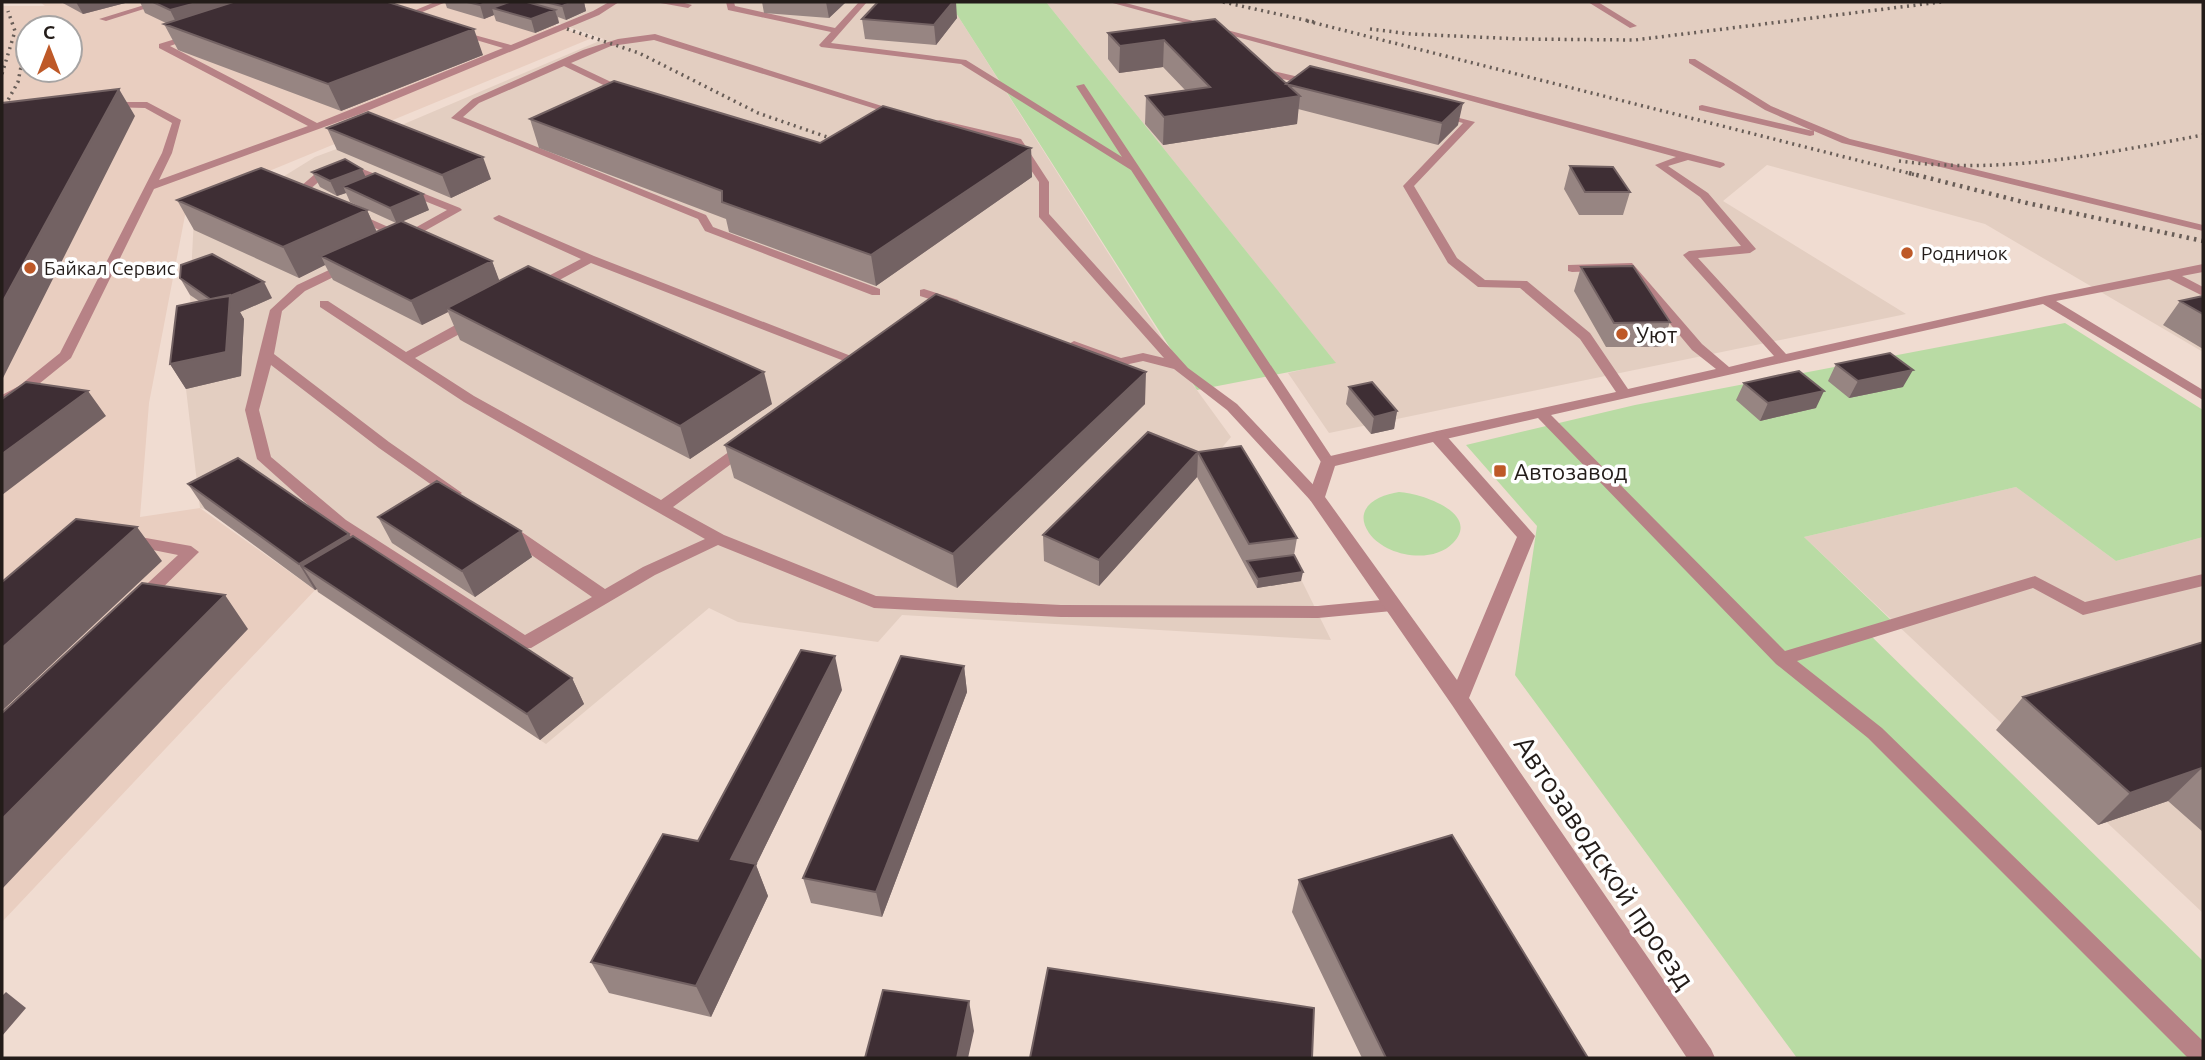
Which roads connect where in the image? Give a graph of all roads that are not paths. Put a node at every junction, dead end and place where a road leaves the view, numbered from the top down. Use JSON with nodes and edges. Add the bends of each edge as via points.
{"nodes":[{"id":1,"x":162,"y":2,"type":"edge"},
{"id":2,"x":442,"y":2,"type":"edge"},
{"id":3,"x":615,"y":2,"type":"edge"},
{"id":4,"x":659,"y":2,"type":"edge"},
{"id":5,"x":730,"y":2,"type":"edge"},
{"id":6,"x":863,"y":2,"type":"edge"},
{"id":7,"x":1113,"y":2,"type":"edge"},
{"id":8,"x":1592,"y":2,"type":"edge"},
{"id":9,"x":688,"y":5,"type":"dead end"},
{"id":10,"x":393,"y":12,"type":"edge"},
{"id":11,"x":405,"y":16,"type":"junction"},
{"id":12,"x":103,"y":19,"type":"dead end"},
{"id":13,"x":418,"y":20,"type":"edge"},
{"id":14,"x":1633,"y":26,"type":"dead end"},
{"id":15,"x":445,"y":28,"type":"edge"},
{"id":16,"x":837,"y":31,"type":"junction"},
{"id":17,"x":197,"y":34,"type":"edge"},
{"id":18,"x":512,"y":48,"type":"junction"},
{"id":19,"x":1692,"y":61,"type":"dead end"},
{"id":20,"x":564,"y":63,"type":"junction"},
{"id":21,"x":1254,"y":69,"type":"edge"},
{"id":22,"x":1321,"y":85,"type":"edge"},
{"id":23,"x":1081,"y":86,"type":"dead end"},
{"id":24,"x":639,"y":96,"type":"edge"},
{"id":25,"x":98,"y":104,"type":"edge"},
{"id":26,"x":1702,"y":108,"type":"dead end"},
{"id":27,"x":1429,"y":112,"type":"edge"},
{"id":28,"x":894,"y":120,"type":"edge"},
{"id":29,"x":931,"y":121,"type":"edge"},
{"id":30,"x":314,"y":125,"type":"junction"},
{"id":31,"x":1846,"y":141,"type":"junction"},
{"id":32,"x":1686,"y":157,"type":"junction"},
{"id":33,"x":1720,"y":165,"type":"dead end"},
{"id":34,"x":1136,"y":170,"type":"junction"},
{"id":35,"x":387,"y":182,"type":"junction"},
{"id":36,"x":150,"y":187,"type":"junction"},
{"id":37,"x":365,"y":191,"type":"edge"},
{"id":38,"x":320,"y":201,"type":"edge"},
{"id":39,"x":342,"y":211,"type":"edge"},
{"id":40,"x":499,"y":218,"type":"dead end"},
{"id":41,"x":2203,"y":228,"type":"edge"},
{"id":42,"x":405,"y":238,"type":"junction"},
{"id":43,"x":382,"y":249,"type":"edge"},
{"id":44,"x":590,"y":259,"type":"junction"},
{"id":45,"x":359,"y":260,"type":"edge"},
{"id":46,"x":1572,"y":268,"type":"dead end"},
{"id":47,"x":2203,"y":268,"type":"edge"},
{"id":48,"x":2171,"y":274,"type":"junction"},
{"id":49,"x":528,"y":292,"type":"edge"},
{"id":50,"x":876,"y":292,"type":"dead end"},
{"id":51,"x":2203,"y":292,"type":"edge"},
{"id":52,"x":923,"y":293,"type":"dead end"},
{"id":53,"x":2045,"y":300,"type":"junction"},
{"id":54,"x":324,"y":304,"type":"dead end"},
{"id":55,"x":963,"y":306,"type":"edge"},
{"id":56,"x":492,"y":311,"type":"edge"},
{"id":57,"x":1055,"y":339,"type":"edge"},
{"id":58,"x":267,"y":355,"type":"junction"},
{"id":59,"x":406,"y":357,"type":"junction"},
{"id":60,"x":1784,"y":359,"type":"junction"},
{"id":61,"x":1179,"y":366,"type":"junction"},
{"id":62,"x":850,"y":371,"type":"edge"},
{"id":63,"x":1727,"y":372,"type":"junction"},
{"id":64,"x":1625,"y":395,"type":"junction"},
{"id":65,"x":2203,"y":396,"type":"edge"},
{"id":66,"x":2,"y":400,"type":"edge"},
{"id":67,"x":1542,"y":414,"type":"junction"},
{"id":68,"x":762,"y":435,"type":"edge"},
{"id":69,"x":1437,"y":436,"type":"junction"},
{"id":70,"x":1328,"y":462,"type":"junction"},
{"id":71,"x":1316,"y":497,"type":"junction"},
{"id":72,"x":472,"y":506,"type":"edge"},
{"id":73,"x":662,"y":507,"type":"junction"},
{"id":74,"x":494,"y":521,"type":"edge"},
{"id":75,"x":116,"y":538,"type":"edge"},
{"id":76,"x":718,"y":539,"type":"junction"},
{"id":77,"x":2203,"y":580,"type":"edge"},
{"id":78,"x":605,"y":597,"type":"junction"},
{"id":79,"x":1392,"y":605,"type":"junction"},
{"id":80,"x":131,"y":608,"type":"edge"},
{"id":81,"x":1782,"y":659,"type":"junction"},
{"id":82,"x":1459,"y":699,"type":"junction"},
{"id":83,"x":1702,"y":1058,"type":"edge"},
{"id":84,"x":2203,"y":1058,"type":"edge"}],
"edges":[{"from":1,"to":12,"type":"lane"},
{"from":2,"to":11,"type":"lane"},
{"from":3,"to":18,"type":"lane"},
{"from":4,"to":9,"type":"lane"},
{"from":5,"to":16,"type":"lane","via":[[731,8]]},
{"from":6,"to":16,"type":"lane"},
{"from":7,"to":32,"type":"lane"},
{"from":8,"to":14,"type":"lane"},
{"from":10,"to":11,"type":"lane"},
{"from":11,"to":13,"type":"lane"},
{"from":15,"to":18,"type":"lane"},
{"from":16,"to":34,"type":"lane","via":[[824,45],[963,62]]},
{"from":17,"to":30,"type":"lane","via":[[162,46]]},
{"from":18,"to":30,"type":"lane"},
{"from":19,"to":31,"type":"lane","via":[[1768,108]]},
{"from":20,"to":24,"type":"lane"},
{"from":20,"to":28,"type":"lane","via":[[622,39],[655,37],[907,115]]},
{"from":20,"to":50,"type":"lane","via":[[476,101],[456,118],[702,217],[709,229]]},
{"from":21,"to":22,"type":"lane"},
{"from":23,"to":34,"type":"lane"},
{"from":25,"to":36,"type":"lane","via":[[147,105],[177,122]]},
{"from":26,"to":31,"type":"lane"},
{"from":27,"to":64,"type":"lane","via":[[1470,121],[1408,186],[1452,260],[1482,285],[1523,284],[1585,336]]},
{"from":29,"to":61,"type":"lane","via":[[1017,141],[1044,182],[1043,215]]},
{"from":30,"to":36,"type":"lane"},
{"from":31,"to":41,"type":"lane"},
{"from":32,"to":33,"type":"lane"},
{"from":32,"to":60,"type":"lane","via":[[1660,165],[1704,195],[1749,249],[1689,255]]},
{"from":34,"to":70,"type":"lane"},
{"from":35,"to":37,"type":"lane"},
{"from":35,"to":38,"type":"lane","via":[[345,164],[319,176],[300,192]]},
{"from":35,"to":42,"type":"lane","via":[[456,210]]},
{"from":36,"to":66,"type":"lane","via":[[66,355],[24,389]]},
{"from":39,"to":42,"type":"lane"},
{"from":40,"to":44,"type":"lane"},
{"from":42,"to":43,"type":"lane"},
{"from":44,"to":49,"type":"lane"},
{"from":44,"to":62,"type":"lane","via":[[862,363]]},
{"from":45,"to":58,"type":"lane","via":[[301,288],[276,310]]},
{"from":46,"to":63,"type":"lane","via":[[1628,266],[1697,347]]},
{"from":47,"to":48,"type":"lane"},
{"from":48,"to":51,"type":"lane"},
{"from":48,"to":53,"type":"lane"},
{"from":52,"to":55,"type":"lane"},
{"from":53,"to":60,"type":"lane"},
{"from":53,"to":65,"type":"lane"},
{"from":54,"to":59,"type":"lane"},
{"from":56,"to":59,"type":"lane"},
{"from":57,"to":61,"type":"lane","via":[[1120,362],[1143,357]]},
{"from":58,"to":72,"type":"lane"},
{"from":58,"to":78,"type":"lane","via":[[252,410],[264,458],[340,524],[525,643]]},
{"from":59,"to":73,"type":"lane","via":[[469,399]]},
{"from":60,"to":63,"type":"lane"},
{"from":61,"to":71,"type":"lane","via":[[1232,407]]},
{"from":63,"to":64,"type":"lane"},
{"from":64,"to":67,"type":"lane"},
{"from":67,"to":69,"type":"lane"},
{"from":67,"to":81,"type":"lane"},
{"from":68,"to":73,"type":"lane"},
{"from":69,"to":70,"type":"street"},
{"from":69,"to":82,"type":"street","via":[[1526,536]]},
{"from":70,"to":71,"type":"street"},
{"from":71,"to":79,"type":"street","name":"Автозаводской проезд"},
{"from":73,"to":76,"type":"lane"},
{"from":74,"to":78,"type":"lane"},
{"from":75,"to":80,"type":"lane","via":[[191,552]]},
{"from":76,"to":78,"type":"lane"},
{"from":76,"to":79,"type":"lane","via":[[874,601],[1061,611],[1318,612]]},
{"from":77,"to":81,"type":"lane","via":[[2083,609],[2035,582]]},
{"from":79,"to":82,"type":"street","name":"Автозаводской проезд"},
{"from":81,"to":84,"type":"lane","via":[[1875,733]]},
{"from":82,"to":83,"type":"street","name":"Автозаводской проезд"}]}
